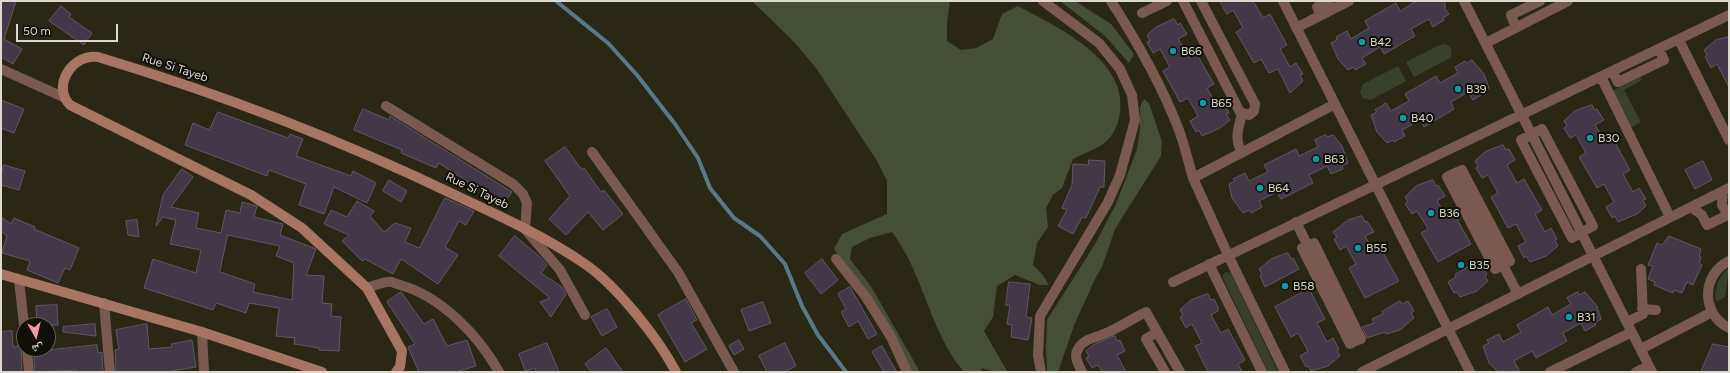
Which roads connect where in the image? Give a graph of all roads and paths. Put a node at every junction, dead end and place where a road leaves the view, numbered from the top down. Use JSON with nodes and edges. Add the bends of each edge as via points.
{"nodes":[{"id":1,"x":1043,"y":1,"type":"edge"},
{"id":2,"x":1111,"y":1,"type":"edge"},
{"id":3,"x":1167,"y":1,"type":"edge"},
{"id":4,"x":1183,"y":1,"type":"edge"},
{"id":5,"x":1201,"y":1,"type":"edge"},
{"id":6,"x":1282,"y":1,"type":"edge"},
{"id":7,"x":1329,"y":1,"type":"edge"},
{"id":8,"x":1349,"y":1,"type":"edge"},
{"id":9,"x":1464,"y":1,"type":"edge"},
{"id":10,"x":1540,"y":1,"type":"edge"},
{"id":11,"x":1568,"y":1,"type":"edge"},
{"id":12,"x":1142,"y":13,"type":"dead end"},
{"id":13,"x":1321,"y":15,"type":"junction"},
{"id":14,"x":1729,"y":15,"type":"edge"},
{"id":15,"x":1296,"y":28,"type":"junction"},
{"id":16,"x":1516,"y":28,"type":"junction"},
{"id":17,"x":1679,"y":40,"type":"junction"},
{"id":18,"x":1486,"y":43,"type":"junction"},
{"id":19,"x":1,"y":69,"type":"edge"},
{"id":20,"x":1601,"y":77,"type":"junction"},
{"id":21,"x":63,"y":97,"type":"junction"},
{"id":22,"x":1335,"y":104,"type":"junction"},
{"id":23,"x":386,"y":106,"type":"dead end"},
{"id":24,"x":1242,"y":114,"type":"junction"},
{"id":25,"x":1522,"y":115,"type":"junction"},
{"id":26,"x":1532,"y":134,"type":"junction"},
{"id":27,"x":1729,"y":140,"type":"edge"},
{"id":28,"x":592,"y":152,"type":"dead end"},
{"id":29,"x":1242,"y":153,"type":"junction"},
{"id":30,"x":1193,"y":178,"type":"junction"},
{"id":31,"x":1375,"y":185,"type":"junction"},
{"id":32,"x":1726,"y":189,"type":"edge"},
{"id":33,"x":1691,"y":207,"type":"junction"},
{"id":34,"x":1670,"y":217,"type":"junction"},
{"id":35,"x":1296,"y":222,"type":"junction"},
{"id":36,"x":525,"y":229,"type":"junction"},
{"id":37,"x":1582,"y":232,"type":"junction"},
{"id":38,"x":1228,"y":255,"type":"junction"},
{"id":39,"x":1593,"y":256,"type":"junction"},
{"id":40,"x":836,"y":259,"type":"dead end"},
{"id":41,"x":1729,"y":261,"type":"edge"},
{"id":42,"x":1209,"y":264,"type":"junction"},
{"id":43,"x":1503,"y":265,"type":"junction"},
{"id":44,"x":1641,"y":270,"type":"dead end"},
{"id":45,"x":1,"y":274,"type":"edge"},
{"id":46,"x":20,"y":280,"type":"junction"},
{"id":47,"x":1173,"y":282,"type":"dead end"},
{"id":48,"x":368,"y":288,"type":"junction"},
{"id":49,"x":1518,"y":294,"type":"junction"},
{"id":50,"x":104,"y":304,"type":"junction"},
{"id":51,"x":1642,"y":309,"type":"junction"},
{"id":52,"x":1656,"y":310,"type":"dead end"},
{"id":53,"x":1712,"y":312,"type":"junction"},
{"id":54,"x":585,"y":315,"type":"dead end"},
{"id":55,"x":23,"y":317,"type":"edge"},
{"id":56,"x":1627,"y":322,"type":"junction"},
{"id":57,"x":1729,"y":328,"type":"edge"},
{"id":58,"x":1448,"y":329,"type":"junction"},
{"id":59,"x":202,"y":332,"type":"junction"},
{"id":60,"x":1157,"y":332,"type":"junction"},
{"id":61,"x":1632,"y":332,"type":"junction"},
{"id":62,"x":1355,"y":341,"type":"dead end"},
{"id":63,"x":1641,"y":349,"type":"junction"},
{"id":64,"x":28,"y":357,"type":"edge"},
{"id":65,"x":1650,"y":369,"type":"edge"},
{"id":66,"x":29,"y":372,"type":"edge"},
{"id":67,"x":110,"y":372,"type":"edge"},
{"id":68,"x":204,"y":372,"type":"edge"},
{"id":69,"x":322,"y":372,"type":"edge"},
{"id":70,"x":396,"y":372,"type":"edge"},
{"id":71,"x":499,"y":372,"type":"edge"},
{"id":72,"x":676,"y":372,"type":"edge"},
{"id":73,"x":734,"y":372,"type":"edge"},
{"id":74,"x":907,"y":372,"type":"edge"},
{"id":75,"x":1041,"y":372,"type":"edge"},
{"id":76,"x":1082,"y":372,"type":"edge"},
{"id":77,"x":1165,"y":372,"type":"edge"},
{"id":78,"x":1180,"y":372,"type":"edge"},
{"id":79,"x":1262,"y":372,"type":"edge"},
{"id":80,"x":1285,"y":372,"type":"edge"},
{"id":81,"x":1362,"y":372,"type":"edge"},
{"id":82,"x":1470,"y":372,"type":"edge"},
{"id":83,"x":1550,"y":372,"type":"edge"},
{"id":84,"x":1636,"y":372,"type":"edge"}],
"edges":[{"from":1,"to":75,"type":"street","via":[[1099,44],[1120,69],[1132,95],[1135,120],[1120,175],[1108,202],[1040,316],[1038,355]]},
{"from":2,"to":30,"type":"street","via":[[1167,103]]},
{"from":3,"to":12,"type":"street"},
{"from":4,"to":24,"type":"street"},
{"from":5,"to":24,"type":"street","via":[[1255,104],[1252,113]]},
{"from":6,"to":15,"type":"street"},
{"from":7,"to":13,"type":"street","via":[[1317,7]]},
{"from":8,"to":13,"type":"street"},
{"from":9,"to":18,"type":"street"},
{"from":10,"to":16,"type":"street","via":[[1510,15]]},
{"from":11,"to":16,"type":"street"},
{"from":13,"to":15,"type":"street"},
{"from":14,"to":17,"type":"street"},
{"from":15,"to":22,"type":"street"},
{"from":16,"to":18,"type":"street"},
{"from":17,"to":20,"type":"street"},
{"from":17,"to":27,"type":"street"},
{"from":18,"to":25,"type":"street"},
{"from":19,"to":21,"type":"street"},
{"from":20,"to":25,"type":"street"},
{"from":20,"to":34,"type":"street"},
{"from":21,"to":36,"type":"main road","name":"Rue Si Tayeb","via":[[63,86],[72,66],[83,58],[98,57],[238,103],[412,174]]},
{"from":21,"to":48,"type":"main road","via":[[70,105],[251,195],[302,228]]},
{"from":22,"to":29,"type":"street"},
{"from":22,"to":31,"type":"street"},
{"from":23,"to":36,"type":"street","via":[[513,184],[523,194],[527,204]]},
{"from":24,"to":29,"type":"street","via":[[1236,136]]},
{"from":25,"to":26,"type":"street"},
{"from":25,"to":31,"type":"street"},
{"from":26,"to":37,"type":"street","via":[[1542,129],[1593,226]]},
{"from":26,"to":37,"type":"street","via":[[1521,140],[1572,238]]},
{"from":28,"to":73,"type":"street","via":[[678,272]]},
{"from":29,"to":30,"type":"street"},
{"from":30,"to":38,"type":"street"},
{"from":31,"to":35,"type":"street"},
{"from":31,"to":58,"type":"street"},
{"from":32,"to":33,"type":"street"},
{"from":32,"to":33,"type":"street","via":[[1722,205],[1728,215],[1721,219],[1707,225],[1702,215]]},
{"from":33,"to":34,"type":"street"},
{"from":34,"to":39,"type":"street"},
{"from":35,"to":38,"type":"street"},
{"from":35,"to":62,"type":"street","via":[[1308,246],[1314,243],[1361,339]]},
{"from":36,"to":54,"type":"street","via":[[560,270]]},
{"from":36,"to":72,"type":"main road","name":"Rue Si Tayeb","via":[[586,264],[601,278],[647,328]]},
{"from":37,"to":39,"type":"street"},
{"from":38,"to":42,"type":"street"},
{"from":38,"to":80,"type":"street"},
{"from":39,"to":49,"type":"street"},
{"from":39,"to":56,"type":"street"},
{"from":40,"to":74,"type":"street","via":[[866,297],[891,337]]},
{"from":41,"to":53,"type":"street","via":[[1719,268],[1710,281],[1707,296]]},
{"from":42,"to":47,"type":"street"},
{"from":42,"to":79,"type":"street"},
{"from":43,"to":43,"type":"street","via":[[1510,261],[1462,170],[1447,177],[1495,269]]},
{"from":43,"to":49,"type":"street"},
{"from":44,"to":51,"type":"street"},
{"from":45,"to":46,"type":"main road"},
{"from":46,"to":50,"type":"main road"},
{"from":46,"to":55,"type":"street"},
{"from":48,"to":70,"type":"main road","via":[[402,351],[400,367]]},
{"from":48,"to":71,"type":"street","via":[[388,282],[411,288],[439,304],[459,321]]},
{"from":49,"to":58,"type":"street"},
{"from":50,"to":59,"type":"main road"},
{"from":50,"to":67,"type":"street"},
{"from":51,"to":52,"type":"street"},
{"from":51,"to":56,"type":"street","via":[[1643,314]]},
{"from":53,"to":57,"type":"street"},
{"from":53,"to":63,"type":"street"},
{"from":56,"to":61,"type":"street"},
{"from":58,"to":81,"type":"street"},
{"from":58,"to":82,"type":"street"},
{"from":59,"to":68,"type":"street"},
{"from":59,"to":69,"type":"main road"},
{"from":60,"to":76,"type":"street","via":[[1146,312],[1102,335],[1093,337],[1081,345],[1076,353]]},
{"from":60,"to":77,"type":"street","via":[[1146,339]]},
{"from":60,"to":78,"type":"street"},
{"from":61,"to":63,"type":"street"},
{"from":61,"to":83,"type":"street"},
{"from":63,"to":65,"type":"street"},
{"from":64,"to":66,"type":"street"},
{"from":65,"to":84,"type":"street"}]}
